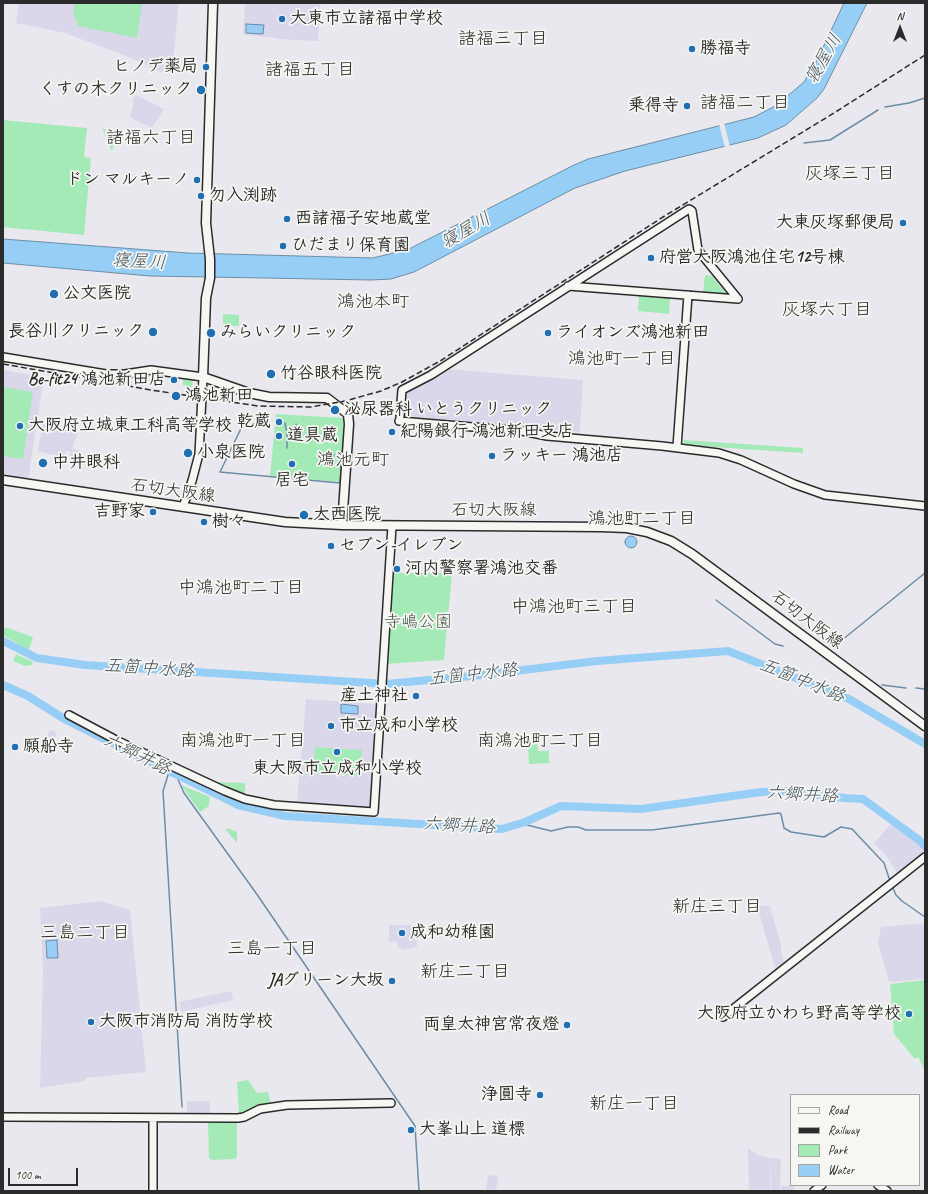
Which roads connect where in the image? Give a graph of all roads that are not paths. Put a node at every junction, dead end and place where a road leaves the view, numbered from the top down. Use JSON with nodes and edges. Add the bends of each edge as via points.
{"nodes":[{"id":1,"x":213,"y":3,"type":"edge"},
{"id":2,"x":568,"y":286,"type":"junction"},
{"id":3,"x":688,"y":295,"type":"junction"},
{"id":4,"x":3,"y":357,"type":"edge"},
{"id":5,"x":203,"y":377,"type":"junction"},
{"id":6,"x":677,"y":447,"type":"junction"},
{"id":7,"x":3,"y":480,"type":"edge"},
{"id":8,"x":925,"y":506,"type":"edge"},
{"id":9,"x":183,"y":507,"type":"junction"},
{"id":10,"x":342,"y":525,"type":"junction"},
{"id":11,"x":392,"y":526,"type":"junction"},
{"id":12,"x":69,"y":715,"type":"dead end"},
{"id":13,"x":925,"y":726,"type":"edge"},
{"id":14,"x":925,"y":857,"type":"edge"},
{"id":15,"x":723,"y":1017,"type":"dead end"},
{"id":16,"x":391,"y":1103,"type":"dead end"},
{"id":17,"x":3,"y":1117,"type":"edge"},
{"id":18,"x":153,"y":1118,"type":"junction"},
{"id":19,"x":153,"y":1191,"type":"edge"}],
"edges":[{"from":1,"to":5,"type":"main road","via":[[206,224],[210,278],[206,298]]},
{"from":2,"to":3,"type":"street"},
{"from":2,"to":3,"type":"street","via":[[689,209],[692,211],[698,250],[738,299]]},
{"from":2,"to":6,"type":"street","via":[[431,375],[402,390],[400,419],[522,431],[547,436]]},
{"from":3,"to":6,"type":"street"},
{"from":4,"to":5,"type":"street","via":[[114,374],[151,370]]},
{"from":5,"to":9,"type":"street","via":[[200,450]]},
{"from":5,"to":10,"type":"main road","via":[[269,397],[328,398],[348,414]]},
{"from":6,"to":8,"type":"street","via":[[726,455],[825,495]]},
{"from":7,"to":9,"type":"main road","name":"石切大阪線"},
{"from":9,"to":10,"type":"main road","name":"石切大阪線","via":[[286,522]]},
{"from":10,"to":11,"type":"main road","name":"石切大阪線"},
{"from":11,"to":12,"type":"street","via":[[374,812],[274,805],[245,799],[118,742]]},
{"from":11,"to":13,"type":"main road","name":"石切大阪線","via":[[621,528],[660,536],[698,558]]},
{"from":14,"to":15,"type":"street"},
{"from":16,"to":18,"type":"street","via":[[287,1105],[260,1109],[244,1117]]},
{"from":17,"to":18,"type":"street"},
{"from":18,"to":19,"type":"street"}]}
